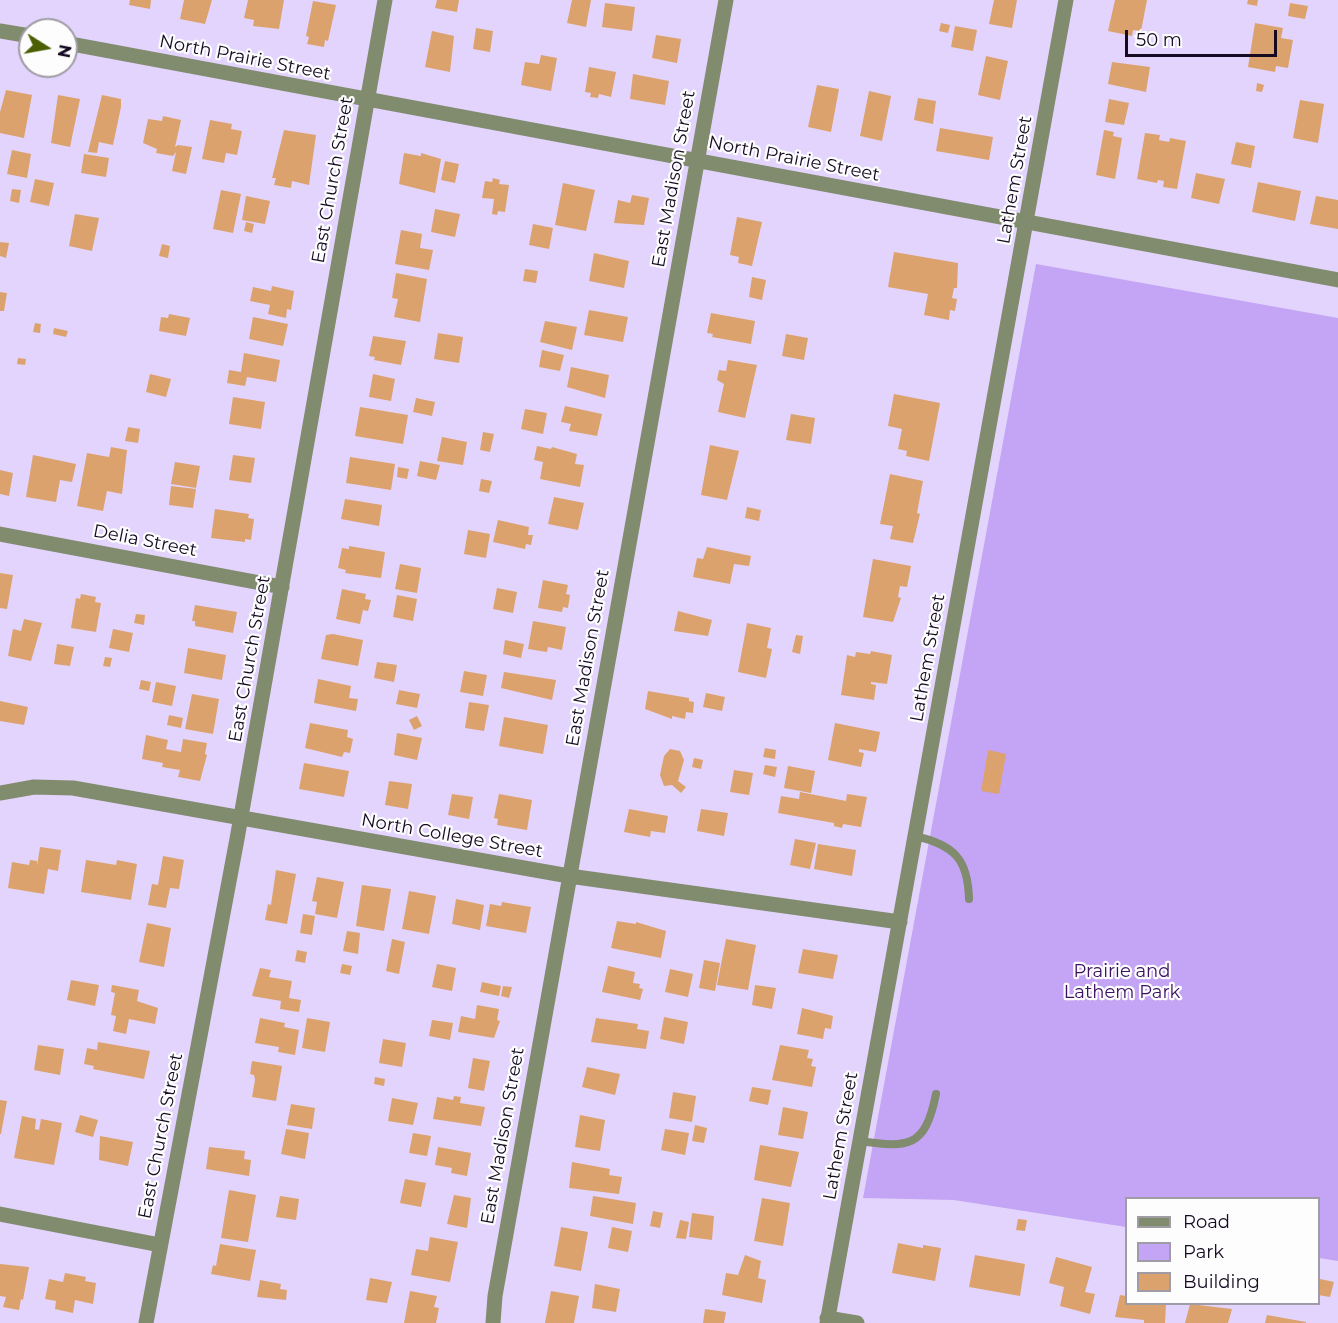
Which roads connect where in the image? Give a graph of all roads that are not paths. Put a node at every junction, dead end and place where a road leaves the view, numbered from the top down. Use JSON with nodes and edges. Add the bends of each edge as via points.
{"nodes":[{"id":1,"x":386,"y":0,"type":"edge"},
{"id":2,"x":726,"y":0,"type":"edge"},
{"id":3,"x":1066,"y":0,"type":"edge"},
{"id":4,"x":0,"y":31,"type":"edge"},
{"id":5,"x":18,"y":34,"type":"edge"},
{"id":6,"x":78,"y":45,"type":"edge"},
{"id":7,"x":367,"y":101,"type":"junction"},
{"id":8,"x":697,"y":160,"type":"junction"},
{"id":9,"x":1027,"y":223,"type":"junction"},
{"id":10,"x":1338,"y":280,"type":"edge"},
{"id":11,"x":0,"y":534,"type":"edge"},
{"id":12,"x":282,"y":587,"type":"junction"},
{"id":13,"x":0,"y":793,"type":"edge"},
{"id":14,"x":241,"y":819,"type":"junction"},
{"id":15,"x":915,"y":836,"type":"junction"},
{"id":16,"x":569,"y":876,"type":"junction"},
{"id":17,"x":969,"y":899,"type":"dead end"},
{"id":18,"x":900,"y":922,"type":"junction"},
{"id":19,"x":936,"y":1094,"type":"dead end"},
{"id":20,"x":860,"y":1141,"type":"junction"},
{"id":21,"x":0,"y":1214,"type":"edge"},
{"id":22,"x":160,"y":1245,"type":"junction"},
{"id":23,"x":827,"y":1321,"type":"edge"},
{"id":24,"x":146,"y":1323,"type":"edge"},
{"id":25,"x":493,"y":1323,"type":"edge"},
{"id":26,"x":857,"y":1323,"type":"edge"}],
"edges":[{"from":1,"to":7,"type":"street","name":"East Church Street"},
{"from":2,"to":8,"type":"street","name":"East Madison Street"},
{"from":3,"to":9,"type":"street","name":"Lathem Street"},
{"from":4,"to":5,"type":"street"},
{"from":6,"to":7,"type":"street","name":"North Prairie Street"},
{"from":7,"to":8,"type":"street","name":"North Prairie Street"},
{"from":7,"to":12,"type":"street","name":"East Church Street"},
{"from":8,"to":9,"type":"street","name":"North Prairie Street"},
{"from":8,"to":16,"type":"street","name":"East Madison Street"},
{"from":9,"to":10,"type":"street","name":"North Prairie Street"},
{"from":9,"to":15,"type":"street","name":"Lathem Street"},
{"from":11,"to":12,"type":"street","name":"Delia Street"},
{"from":12,"to":14,"type":"street","name":"East Church Street"},
{"from":13,"to":14,"type":"street","name":"North College Street","via":[[34,787],[74,788]]},
{"from":14,"to":16,"type":"street","name":"North College Street"},
{"from":14,"to":22,"type":"street","name":"East Church Street"},
{"from":15,"to":17,"type":"lane","via":[[932,840],[964,863]]},
{"from":15,"to":18,"type":"street","name":"Lathem Street"},
{"from":16,"to":18,"type":"street","name":"North College Street"},
{"from":16,"to":25,"type":"street","name":"East Madison Street"},
{"from":18,"to":20,"type":"street","name":"Lathem Street"},
{"from":19,"to":20,"type":"lane","via":[[919,1137],[904,1144]]},
{"from":20,"to":23,"type":"street","name":"Lathem Street"},
{"from":21,"to":22,"type":"street"},
{"from":22,"to":24,"type":"street","name":"East Church Street"},
{"from":23,"to":26,"type":"street"}]}
